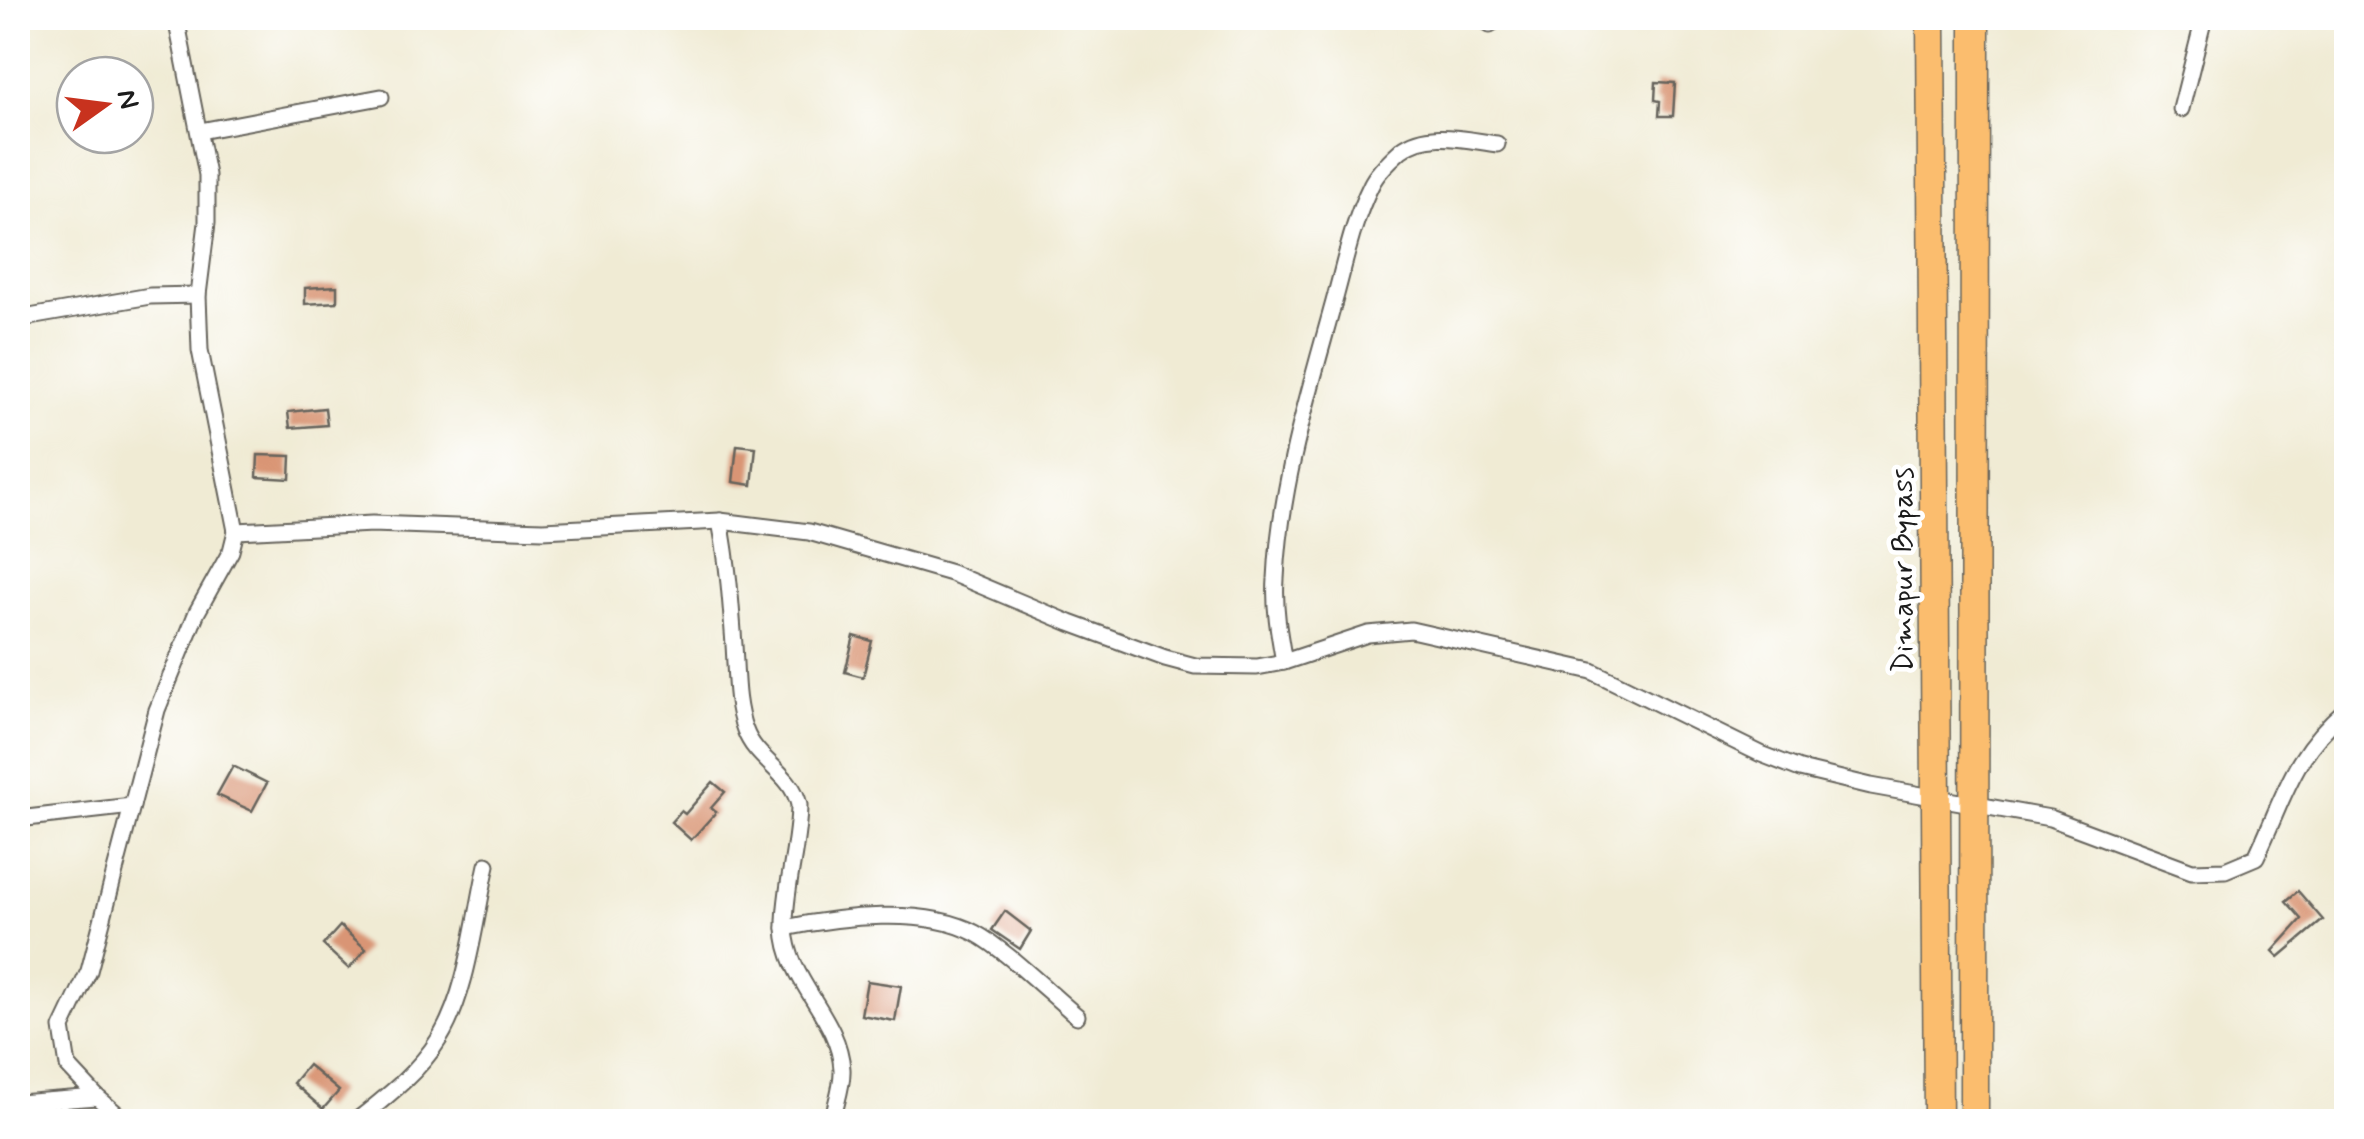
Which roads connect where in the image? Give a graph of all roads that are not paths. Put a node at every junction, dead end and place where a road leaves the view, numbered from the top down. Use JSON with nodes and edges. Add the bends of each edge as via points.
{"nodes":[{"id":1,"x":176,"y":18,"type":"edge"},
{"id":2,"x":1931,"y":18,"type":"edge"},
{"id":3,"x":1975,"y":18,"type":"edge"},
{"id":4,"x":2204,"y":18,"type":"edge"},
{"id":5,"x":381,"y":97,"type":"dead end"},
{"id":6,"x":2181,"y":109,"type":"dead end"},
{"id":7,"x":200,"y":131,"type":"junction"},
{"id":8,"x":1497,"y":144,"type":"dead end"},
{"id":9,"x":198,"y":295,"type":"junction"},
{"id":10,"x":18,"y":319,"type":"edge"},
{"id":11,"x":720,"y":520,"type":"junction"},
{"id":12,"x":236,"y":531,"type":"junction"},
{"id":13,"x":1284,"y":662,"type":"junction"},
{"id":14,"x":2346,"y":709,"type":"edge"},
{"id":15,"x":1937,"y":796,"type":"junction"},
{"id":16,"x":1973,"y":802,"type":"junction"},
{"id":17,"x":132,"y":806,"type":"junction"},
{"id":18,"x":18,"y":819,"type":"edge"},
{"id":19,"x":487,"y":865,"type":"dead end"},
{"id":20,"x":785,"y":928,"type":"junction"},
{"id":21,"x":1076,"y":1016,"type":"dead end"},
{"id":22,"x":97,"y":1097,"type":"junction"},
{"id":23,"x":18,"y":1103,"type":"edge"},
{"id":24,"x":126,"y":1122,"type":"edge"},
{"id":25,"x":355,"y":1122,"type":"edge"},
{"id":26,"x":832,"y":1122,"type":"edge"},
{"id":27,"x":1938,"y":1122,"type":"edge"},
{"id":28,"x":1974,"y":1122,"type":"edge"}],
"edges":[{"from":1,"to":7,"type":"street"},
{"from":2,"to":15,"type":"highway","name":"Dimapur Bypass"},
{"from":3,"to":16,"type":"highway"},
{"from":4,"to":6,"type":"street"},
{"from":5,"to":7,"type":"street"},
{"from":7,"to":9,"type":"street","via":[[207,223]]},
{"from":8,"to":13,"type":"street","via":[[1416,141],[1373,180],[1358,213],[1287,495],[1275,615]]},
{"from":9,"to":10,"type":"street","via":[[150,296]]},
{"from":9,"to":12,"type":"street","via":[[200,350]]},
{"from":11,"to":12,"type":"street","via":[[543,530],[372,524]]},
{"from":11,"to":13,"type":"street","via":[[809,532],[951,573],[1194,666]]},
{"from":11,"to":20,"type":"street","via":[[740,716],[754,748],[782,774],[800,805]]},
{"from":12,"to":17,"type":"street","via":[[157,710]]},
{"from":13,"to":15,"type":"street","via":[[1368,634],[1429,633],[1592,671],[1800,769]]},
{"from":14,"to":16,"type":"street","via":[[2312,740],[2294,768],[2256,857],[2226,870],[2192,871],[2050,818]]},
{"from":15,"to":16,"type":"street"},
{"from":15,"to":27,"type":"highway","name":"Dimapur Bypass"},
{"from":16,"to":28,"type":"highway"},
{"from":17,"to":18,"type":"street"},
{"from":17,"to":22,"type":"street","via":[[89,971],[62,1028],[68,1066]]},
{"from":19,"to":25,"type":"street","via":[[459,990],[438,1041]]},
{"from":20,"to":21,"type":"street","via":[[866,916],[956,926],[982,937]]},
{"from":20,"to":26,"type":"street","via":[[792,962],[840,1052]]},
{"from":22,"to":23,"type":"street"},
{"from":22,"to":24,"type":"street"}]}
